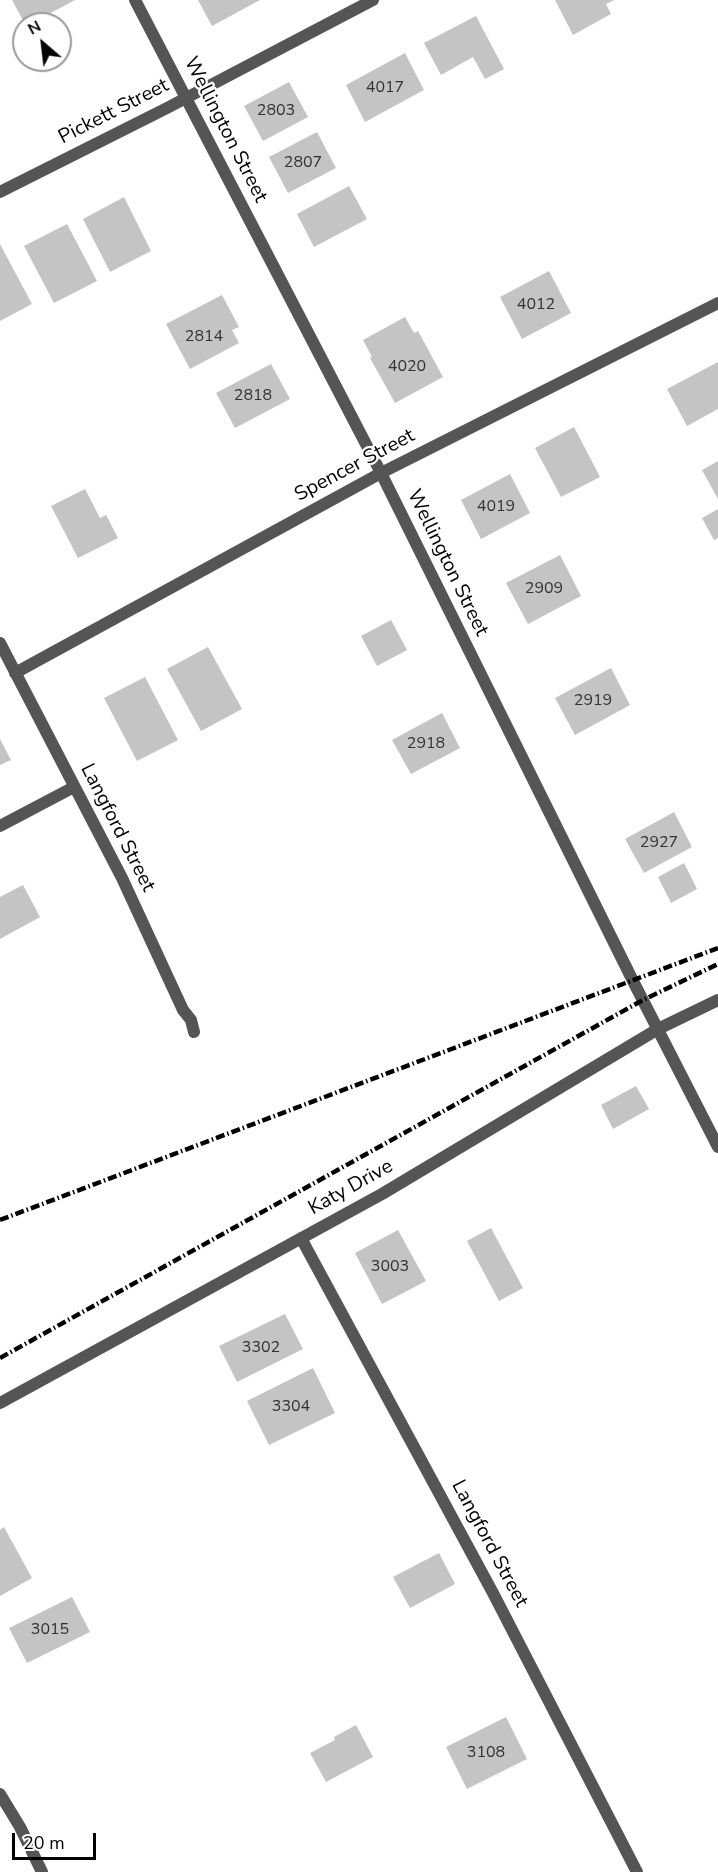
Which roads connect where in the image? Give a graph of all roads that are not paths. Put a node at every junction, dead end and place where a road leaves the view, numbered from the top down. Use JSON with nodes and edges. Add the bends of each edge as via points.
{"nodes":[{"id":1,"x":135,"y":0,"type":"edge"},
{"id":2,"x":373,"y":0,"type":"edge"},
{"id":3,"x":186,"y":98,"type":"junction"},
{"id":4,"x":0,"y":192,"type":"edge"},
{"id":5,"x":718,"y":303,"type":"edge"},
{"id":6,"x":381,"y":473,"type":"junction"},
{"id":7,"x":0,"y":643,"type":"edge"},
{"id":8,"x":15,"y":673,"type":"junction"},
{"id":9,"x":74,"y":787,"type":"junction"},
{"id":10,"x":0,"y":826,"type":"edge"},
{"id":11,"x":718,"y":1000,"type":"edge"},
{"id":12,"x":658,"y":1029,"type":"junction"},
{"id":13,"x":194,"y":1032,"type":"dead end"},
{"id":14,"x":718,"y":1147,"type":"edge"},
{"id":15,"x":301,"y":1238,"type":"junction"},
{"id":16,"x":0,"y":1403,"type":"edge"},
{"id":17,"x":0,"y":1794,"type":"edge"},
{"id":18,"x":42,"y":1872,"type":"edge"},
{"id":19,"x":637,"y":1872,"type":"edge"}],
"edges":[{"from":1,"to":3,"type":"street","name":"Wellington Street"},
{"from":2,"to":3,"type":"street","name":"Pickett Street"},
{"from":3,"to":4,"type":"street","name":"Pickett Street"},
{"from":3,"to":6,"type":"street","name":"Wellington Street"},
{"from":5,"to":6,"type":"street","name":"Spencer Street"},
{"from":6,"to":8,"type":"street","name":"Spencer Street"},
{"from":6,"to":12,"type":"street","name":"Wellington Street"},
{"from":7,"to":8,"type":"street","name":"Langford Street"},
{"from":8,"to":9,"type":"street","name":"Langford Street"},
{"from":9,"to":10,"type":"street"},
{"from":9,"to":13,"type":"street","name":"Langford Street","via":[[122,878]]},
{"from":11,"to":12,"type":"street","name":"Katy Drive"},
{"from":12,"to":14,"type":"street","name":"Wellington Street"},
{"from":12,"to":15,"type":"street","name":"Katy Drive"},
{"from":15,"to":16,"type":"street","name":"Katy Drive"},
{"from":15,"to":19,"type":"street","name":"Langford Street","via":[[494,1593]]},
{"from":17,"to":18,"type":"street"}]}
